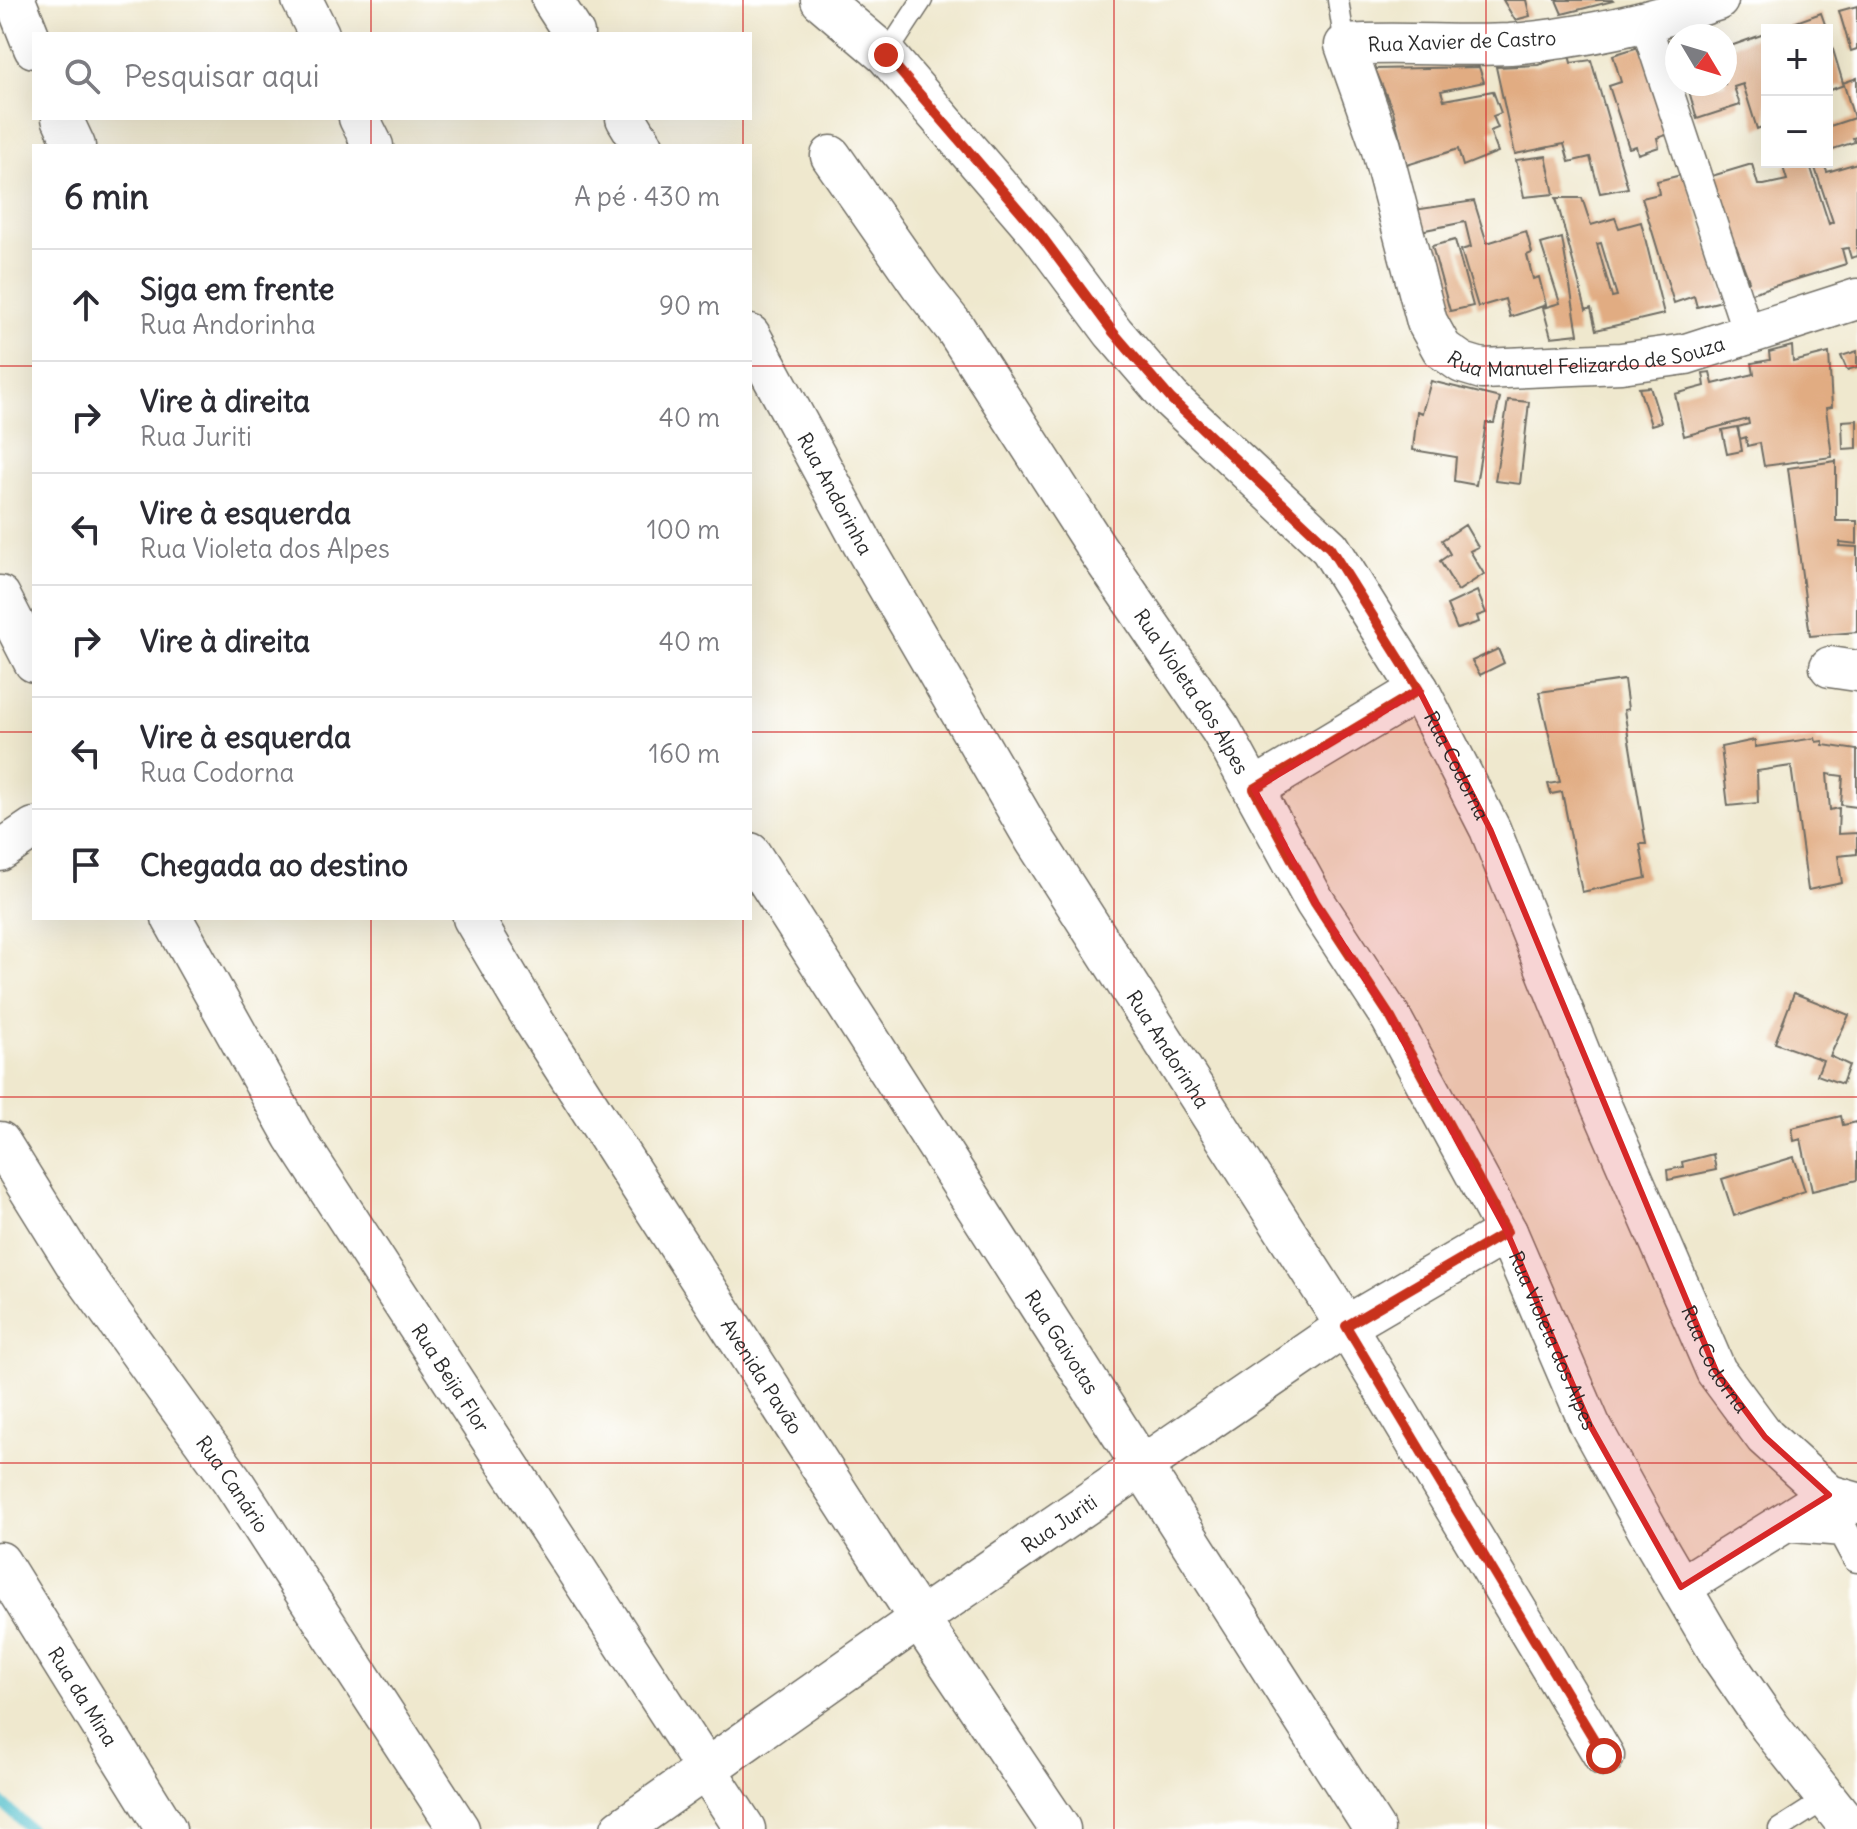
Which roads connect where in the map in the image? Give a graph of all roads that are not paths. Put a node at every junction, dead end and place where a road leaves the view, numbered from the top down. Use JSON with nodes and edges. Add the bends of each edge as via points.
{"nodes":[{"id":1,"x":15,"y":0,"type":"edge"},
{"id":2,"x":302,"y":0,"type":"edge"},
{"id":3,"x":552,"y":0,"type":"edge"},
{"id":4,"x":821,"y":0,"type":"edge"},
{"id":5,"x":922,"y":0,"type":"edge"},
{"id":6,"x":1338,"y":0,"type":"edge"},
{"id":7,"x":1718,"y":0,"type":"edge"},
{"id":8,"x":1646,"y":25,"type":"junction"},
{"id":9,"x":318,"y":32,"type":"edge"},
{"id":10,"x":573,"y":32,"type":"edge"},
{"id":11,"x":32,"y":43,"type":"edge"},
{"id":12,"x":1345,"y":45,"type":"junction"},
{"id":13,"x":886,"y":55,"type":"junction"},
{"id":14,"x":63,"y":120,"type":"edge"},
{"id":15,"x":360,"y":120,"type":"edge"},
{"id":16,"x":627,"y":120,"type":"edge"},
{"id":17,"x":74,"y":144,"type":"edge"},
{"id":18,"x":372,"y":144,"type":"edge"},
{"id":19,"x":642,"y":144,"type":"edge"},
{"id":20,"x":831,"y":156,"type":"dead end"},
{"id":21,"x":1857,"y":299,"type":"edge"},
{"id":22,"x":1749,"y":336,"type":"junction"},
{"id":23,"x":752,"y":339,"type":"edge"},
{"id":24,"x":0,"y":596,"type":"edge"},
{"id":25,"x":32,"y":658,"type":"edge"},
{"id":26,"x":1419,"y":690,"type":"junction"},
{"id":27,"x":1254,"y":789,"type":"junction"},
{"id":28,"x":32,"y":829,"type":"edge"},
{"id":29,"x":0,"y":851,"type":"edge"},
{"id":30,"x":752,"y":856,"type":"edge"},
{"id":31,"x":173,"y":920,"type":"edge"},
{"id":32,"x":474,"y":920,"type":"edge"},
{"id":33,"x":0,"y":1142,"type":"edge"},
{"id":34,"x":1507,"y":1232,"type":"junction"},
{"id":35,"x":1346,"y":1326,"type":"junction"},
{"id":36,"x":1144,"y":1467,"type":"junction"},
{"id":37,"x":1846,"y":1502,"type":"edge"},
{"id":38,"x":1780,"y":1526,"type":"junction"},
{"id":39,"x":1857,"y":1557,"type":"edge"},
{"id":40,"x":0,"y":1562,"type":"edge"},
{"id":41,"x":1681,"y":1587,"type":"junction"},
{"id":42,"x":919,"y":1619,"type":"junction"},
{"id":43,"x":1604,"y":1756,"type":"dead end"},
{"id":44,"x":705,"y":1768,"type":"junction"},
{"id":45,"x":1844,"y":1814,"type":"edge"},
{"id":46,"x":166,"y":1829,"type":"edge"},
{"id":47,"x":459,"y":1829,"type":"edge"},
{"id":48,"x":621,"y":1829,"type":"edge"},
{"id":49,"x":745,"y":1829,"type":"edge"},
{"id":50,"x":1060,"y":1829,"type":"edge"},
{"id":51,"x":1374,"y":1829,"type":"edge"},
{"id":52,"x":1779,"y":1829,"type":"edge"}],
"edges":[{"from":1,"to":11,"type":"street"},
{"from":2,"to":9,"type":"street"},
{"from":3,"to":10,"type":"street"},
{"from":4,"to":13,"type":"street","name":"Rua Codorna"},
{"from":5,"to":13,"type":"lane"},
{"from":6,"to":12,"type":"lane"},
{"from":7,"to":8,"type":"street","name":"Rua Xavier de Castro"},
{"from":8,"to":12,"type":"street","name":"Rua Xavier de Castro","via":[[1507,44]]},
{"from":8,"to":22,"type":"street"},
{"from":12,"to":22,"type":"street","name":"Rua Manuel Felizardo de Souza","via":[[1381,147],[1427,322],[1442,349],[1482,369],[1634,362]]},
{"from":13,"to":26,"type":"street","name":"Rua Codorna","via":[[1040,234],[1171,399],[1330,548]]},
{"from":14,"to":17,"type":"street"},
{"from":15,"to":18,"type":"street"},
{"from":16,"to":19,"type":"street"},
{"from":20,"to":27,"type":"street","name":"Rua Violeta dos Alpes","via":[[955,328],[1221,730]]},
{"from":21,"to":22,"type":"street","name":"Rua Manuel Felizardo de Souza"},
{"from":23,"to":35,"type":"street","name":"Rua Andorinha","via":[[863,544],[1035,840]]},
{"from":24,"to":25,"type":"street"},
{"from":26,"to":27,"type":"street"},
{"from":26,"to":37,"type":"street","name":"Rua Codorna","via":[[1490,829],[1716,1371],[1765,1437]]},
{"from":27,"to":34,"type":"street","name":"Rua Violeta dos Alpes","via":[[1315,902],[1391,1018]]},
{"from":28,"to":29,"type":"street"},
{"from":30,"to":36,"type":"street","name":"Rua Gaivotas"},
{"from":31,"to":44,"type":"street","name":"Rua Beija Flor","via":[[294,1136]]},
{"from":32,"to":42,"type":"street","name":"Avenida Pavão"},
{"from":33,"to":47,"type":"street","name":"Rua Canário","via":[[77,1266],[232,1480]]},
{"from":34,"to":35,"type":"street","name":"Rua Juriti"},
{"from":34,"to":41,"type":"street","name":"Rua Violeta dos Alpes","via":[[1590,1425]]},
{"from":35,"to":36,"type":"street","name":"Rua Juriti"},
{"from":35,"to":43,"type":"street","name":"Rua Andorinha"},
{"from":36,"to":42,"type":"street","name":"Rua Juriti"},
{"from":36,"to":51,"type":"street","name":"Rua Gaivotas"},
{"from":37,"to":38,"type":"street"},
{"from":38,"to":39,"type":"street","via":[[1843,1531]]},
{"from":38,"to":41,"type":"street"},
{"from":40,"to":46,"type":"street","name":"Rua da Mina"},
{"from":41,"to":45,"type":"street","name":"Rua Violeta dos Alpes","via":[[1745,1691]]},
{"from":42,"to":44,"type":"street","name":"Rua Juriti"},
{"from":42,"to":50,"type":"street","name":"Avenida Pavão"},
{"from":44,"to":48,"type":"street","name":"Rua Juriti"},
{"from":44,"to":49,"type":"street","name":"Rua Beija Flor"},
{"from":45,"to":52,"type":"lane"}]}
